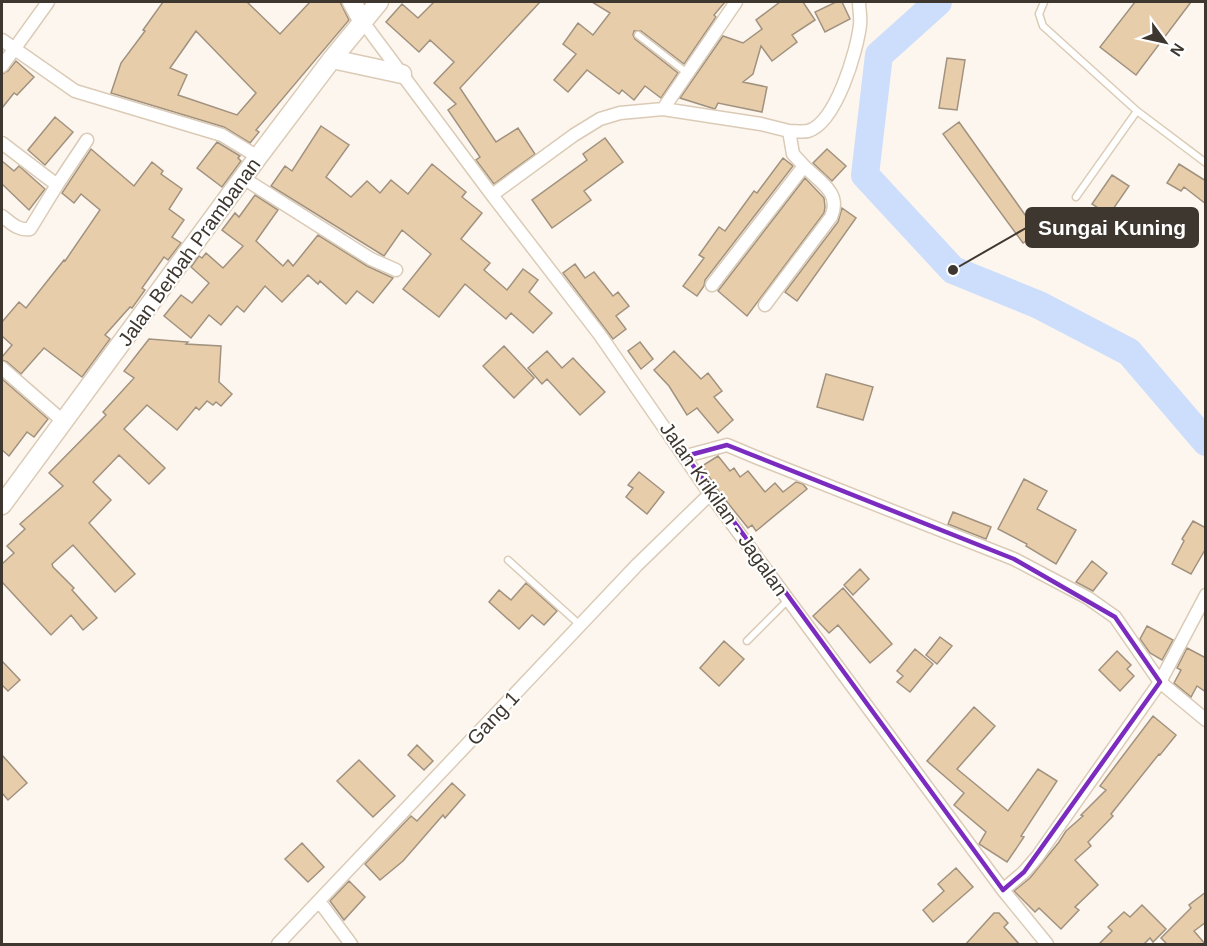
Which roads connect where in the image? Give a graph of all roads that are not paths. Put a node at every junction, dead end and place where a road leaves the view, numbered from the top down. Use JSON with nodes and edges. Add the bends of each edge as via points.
{"nodes":[{"id":1,"x":48,"y":2,"type":"edge"},
{"id":2,"x":352,"y":2,"type":"edge"},
{"id":3,"x":379,"y":2,"type":"edge"},
{"id":4,"x":736,"y":2,"type":"edge"},
{"id":5,"x":859,"y":2,"type":"edge"},
{"id":6,"x":1044,"y":2,"type":"edge"},
{"id":7,"x":363,"y":22,"type":"junction"},
{"id":8,"x":638,"y":35,"type":"dead end"},
{"id":9,"x":2,"y":40,"type":"edge"},
{"id":10,"x":15,"y":50,"type":"junction"},
{"id":11,"x":332,"y":59,"type":"junction"},
{"id":12,"x":2,"y":66,"type":"edge"},
{"id":13,"x":687,"y":73,"type":"junction"},
{"id":14,"x":402,"y":74,"type":"junction"},
{"id":15,"x":663,"y":109,"type":"junction"},
{"id":16,"x":1137,"y":111,"type":"junction"},
{"id":17,"x":789,"y":131,"type":"junction"},
{"id":18,"x":87,"y":140,"type":"dead end"},
{"id":19,"x":2,"y":143,"type":"edge"},
{"id":20,"x":258,"y":157,"type":"junction"},
{"id":21,"x":1206,"y":163,"type":"edge"},
{"id":22,"x":804,"y":166,"type":"junction"},
{"id":23,"x":243,"y":178,"type":"junction"},
{"id":24,"x":57,"y":185,"type":"junction"},
{"id":25,"x":492,"y":195,"type":"junction"},
{"id":26,"x":1076,"y":197,"type":"dead end"},
{"id":27,"x":2,"y":216,"type":"edge"},
{"id":28,"x":396,"y":270,"type":"dead end"},
{"id":29,"x":712,"y":285,"type":"dead end"},
{"id":30,"x":765,"y":305,"type":"dead end"},
{"id":31,"x":2,"y":368,"type":"edge"},
{"id":32,"x":64,"y":422,"type":"junction"},
{"id":33,"x":686,"y":456,"type":"junction"},
{"id":34,"x":710,"y":494,"type":"junction"},
{"id":35,"x":2,"y":505,"type":"edge"},
{"id":36,"x":508,"y":560,"type":"dead end"},
{"id":37,"x":1206,"y":595,"type":"edge"},
{"id":38,"x":789,"y":600,"type":"junction"},
{"id":39,"x":581,"y":625,"type":"junction"},
{"id":40,"x":747,"y":641,"type":"dead end"},
{"id":41,"x":1160,"y":682,"type":"junction"},
{"id":42,"x":1206,"y":720,"type":"edge"},
{"id":43,"x":1003,"y":890,"type":"junction"},
{"id":44,"x":319,"y":901,"type":"junction"},
{"id":45,"x":278,"y":945,"type":"edge"},
{"id":46,"x":351,"y":945,"type":"edge"},
{"id":47,"x":1047,"y":945,"type":"edge"}],
"edges":[{"from":1,"to":10,"type":"street"},
{"from":2,"to":7,"type":"main road"},
{"from":3,"to":7,"type":"main road","name":"Jalan Berbah Prambanan"},
{"from":4,"to":13,"type":"street"},
{"from":5,"to":17,"type":"street","via":[[857,42],[831,110],[808,131]]},
{"from":6,"to":16,"type":"lane","via":[[1039,14],[1043,26]]},
{"from":7,"to":11,"type":"main road","name":"Jalan Berbah Prambanan"},
{"from":7,"to":14,"type":"street","name":"Jalan Krikilan - Jagalan"},
{"from":8,"to":13,"type":"lane"},
{"from":9,"to":10,"type":"street"},
{"from":10,"to":12,"type":"street"},
{"from":10,"to":20,"type":"street","via":[[75,91],[222,135]]},
{"from":11,"to":14,"type":"main road"},
{"from":11,"to":20,"type":"main road","name":"Jalan Berbah Prambanan"},
{"from":13,"to":15,"type":"street"},
{"from":14,"to":25,"type":"street","name":"Jalan Krikilan - Jagalan"},
{"from":15,"to":17,"type":"street"},
{"from":15,"to":25,"type":"street","via":[[600,119]]},
{"from":16,"to":21,"type":"lane"},
{"from":16,"to":26,"type":"lane"},
{"from":17,"to":22,"type":"street","via":[[793,154]]},
{"from":18,"to":24,"type":"street"},
{"from":19,"to":24,"type":"street"},
{"from":20,"to":23,"type":"main road","name":"Jalan Berbah Prambanan"},
{"from":22,"to":29,"type":"street"},
{"from":22,"to":30,"type":"street","via":[[832,193],[835,207]]},
{"from":23,"to":28,"type":"street","via":[[371,259]]},
{"from":23,"to":32,"type":"main road","name":"Jalan Berbah Prambanan"},
{"from":24,"to":27,"type":"street","via":[[30,229],[16,227]]},
{"from":25,"to":33,"type":"street","name":"Jalan Krikilan - Jagalan","via":[[600,335]]},
{"from":31,"to":32,"type":"street"},
{"from":32,"to":35,"type":"main road","name":"Jalan Berbah Prambanan"},
{"from":33,"to":34,"type":"street","name":"Jalan Krikilan - Jagalan"},
{"from":33,"to":41,"type":"street","via":[[727,445],[1014,559],[1088,598],[1115,617]]},
{"from":34,"to":38,"type":"street","name":"Jalan Krikilan - Jagalan"},
{"from":34,"to":39,"type":"street","name":"Gang 1"},
{"from":36,"to":39,"type":"lane"},
{"from":37,"to":41,"type":"street"},
{"from":38,"to":40,"type":"lane"},
{"from":38,"to":43,"type":"street","name":"Jalan Krikilan - Jagalan"},
{"from":39,"to":44,"type":"street","name":"Gang 1"},
{"from":41,"to":42,"type":"street"},
{"from":41,"to":43,"type":"street","via":[[1037,857]]},
{"from":43,"to":47,"type":"street","name":"Jalan Krikilan - Jagalan"},
{"from":44,"to":45,"type":"street","name":"Gang 1"},
{"from":44,"to":46,"type":"street"}]}
